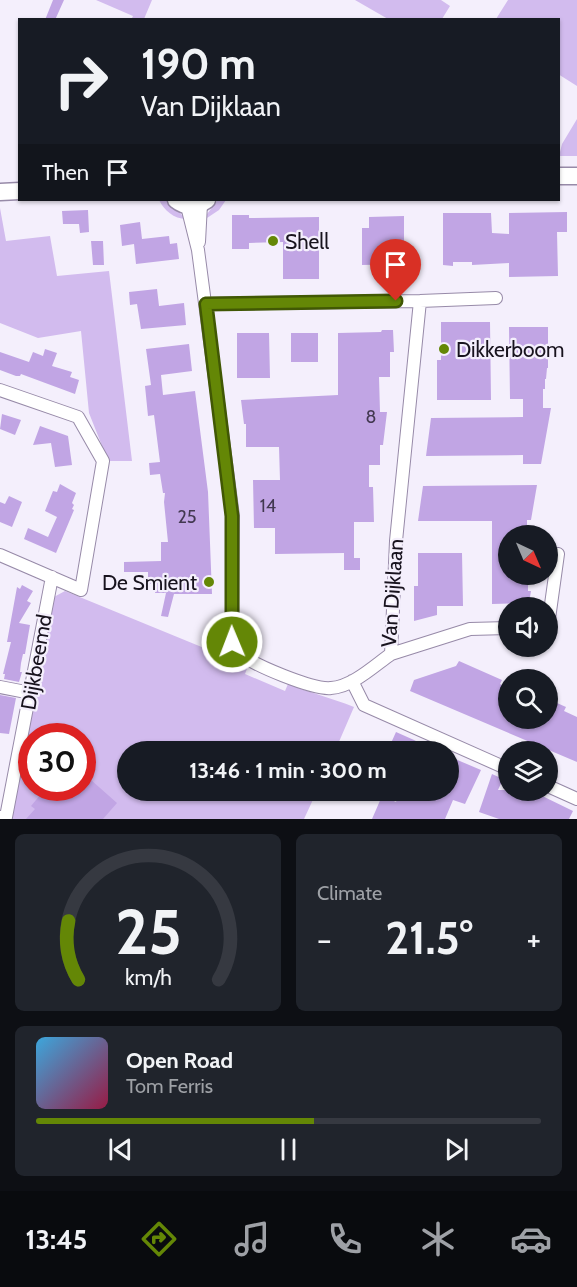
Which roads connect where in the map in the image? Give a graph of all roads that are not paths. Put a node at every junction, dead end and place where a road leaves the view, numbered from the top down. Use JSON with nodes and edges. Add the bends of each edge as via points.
{"nodes":[{"id":1,"x":560,"y":176,"type":"edge"},
{"id":2,"x":577,"y":176,"type":"edge"},
{"id":3,"x":18,"y":191,"type":"edge"},
{"id":4,"x":0,"y":192,"type":"edge"},
{"id":5,"x":193,"y":202,"type":"edge"},
{"id":6,"x":496,"y":298,"type":"dead end"},
{"id":7,"x":420,"y":301,"type":"junction"},
{"id":8,"x":206,"y":304,"type":"junction"},
{"id":9,"x":0,"y":390,"type":"edge"},
{"id":10,"x":0,"y":555,"type":"edge"},
{"id":11,"x":52,"y":577,"type":"junction"},
{"id":12,"x":498,"y":628,"type":"edge"},
{"id":13,"x":391,"y":654,"type":"junction"},
{"id":14,"x":352,"y":681,"type":"junction"},
{"id":15,"x":0,"y":687,"type":"edge"},
{"id":16,"x":31,"y":693,"type":"junction"},
{"id":17,"x":498,"y":765,"type":"edge"},
{"id":18,"x":558,"y":790,"type":"edge"},
{"id":19,"x":577,"y":799,"type":"edge"},
{"id":20,"x":3,"y":817,"type":"edge"}],
"edges":[{"from":1,"to":2,"type":"main road"},
{"from":3,"to":4,"type":"main road"},
{"from":5,"to":8,"type":"street","name":"Van Dijklaan"},
{"from":6,"to":7,"type":"street"},
{"from":7,"to":8,"type":"street"},
{"from":7,"to":13,"type":"street","name":"Van Dijklaan","via":[[396,541]]},
{"from":8,"to":14,"type":"street","name":"Van Dijklaan","via":[[232,516],[232,642],[251,661],[316,687],[332,689]]},
{"from":9,"to":11,"type":"street","via":[[78,417],[103,461],[81,590]]},
{"from":10,"to":11,"type":"street"},
{"from":11,"to":16,"type":"street","name":"Dijkbeemd"},
{"from":12,"to":13,"type":"street","via":[[470,629]]},
{"from":13,"to":14,"type":"street","name":"Van Dijklaan"},
{"from":14,"to":17,"type":"street","via":[[364,705]]},
{"from":15,"to":16,"type":"street"},
{"from":16,"to":20,"type":"street","name":"Dijkbeemd"},
{"from":18,"to":19,"type":"street"}]}
